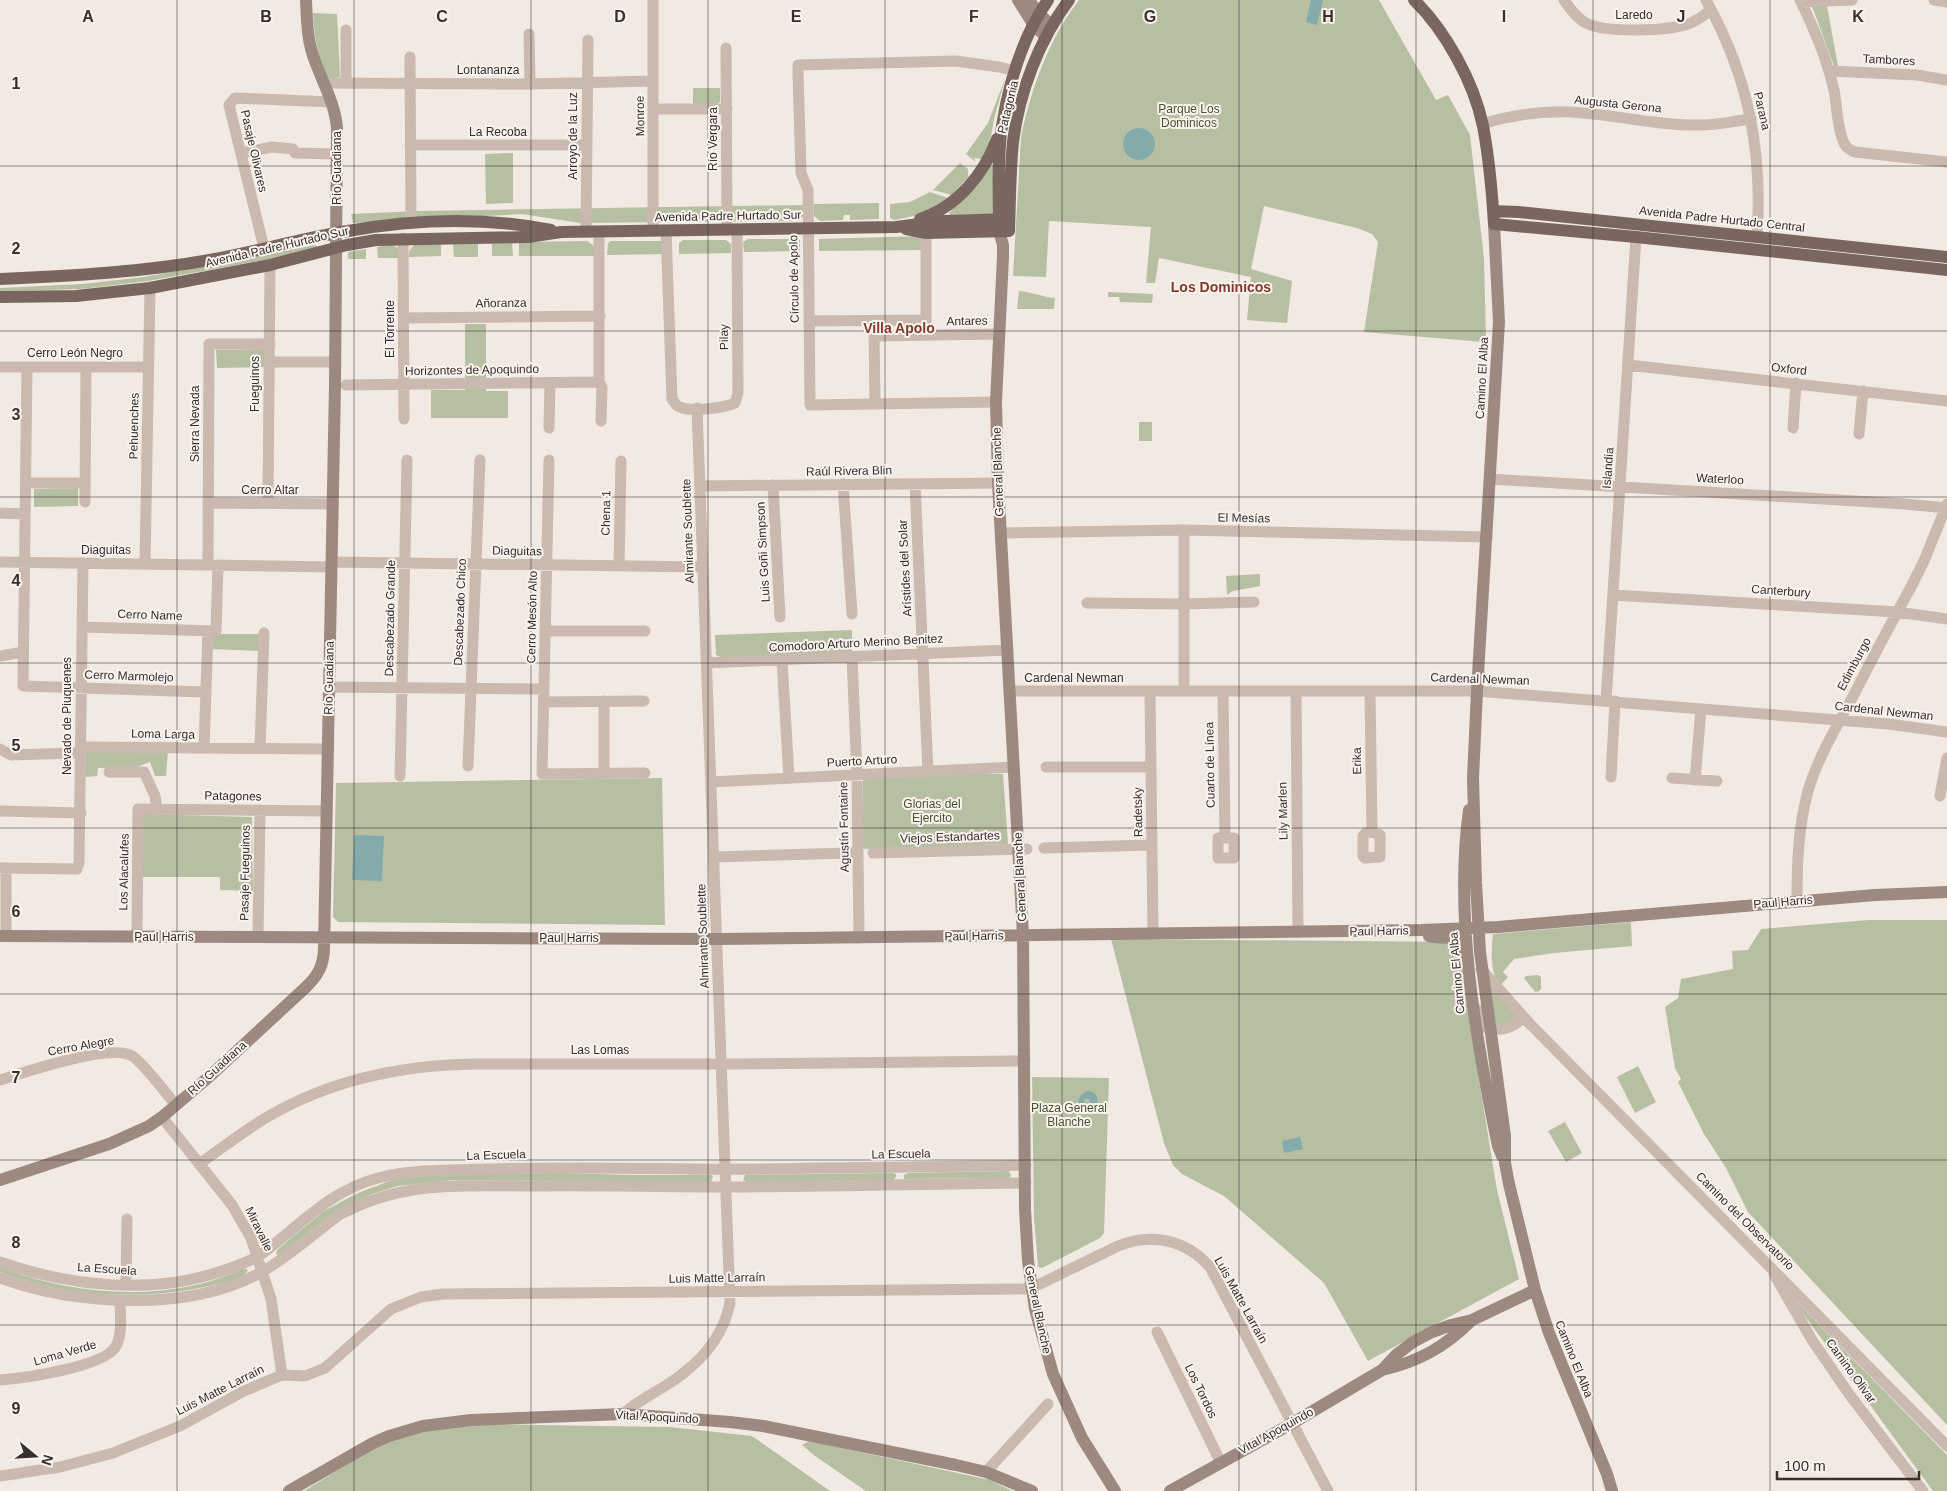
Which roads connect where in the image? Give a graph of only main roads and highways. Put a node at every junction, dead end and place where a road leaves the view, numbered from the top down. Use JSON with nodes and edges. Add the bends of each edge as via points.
{"nodes":[{"id":1,"x":1048,"y":0,"type":"edge"},
{"id":2,"x":1069,"y":0,"type":"edge"},
{"id":3,"x":1414,"y":0,"type":"edge"},
{"id":4,"x":1002,"y":127,"type":"junction"},
{"id":5,"x":1494,"y":218,"type":"junction"},
{"id":6,"x":1004,"y":225,"type":"junction"},
{"id":7,"x":896,"y":226,"type":"junction"},
{"id":8,"x":561,"y":232,"type":"junction"},
{"id":9,"x":1947,"y":257,"type":"edge"},
{"id":10,"x":1947,"y":270,"type":"edge"},
{"id":11,"x":0,"y":279,"type":"edge"},
{"id":12,"x":0,"y":297,"type":"edge"}],
"edges":[{"from":1,"to":4,"type":"main road","name":"Patagonia","via":[[1036,19],[1015,71]]},
{"from":2,"to":6,"type":"main road","name":"Patagonia","via":[[1049,32],[1032,69],[1018,115]]},
{"from":3,"to":5,"type":"main road","name":"Camino El Alba","via":[[1441,33],[1467,80],[1482,124]]},
{"from":4,"to":6,"type":"main road","name":"Patagonia"},
{"from":4,"to":7,"type":"main road","via":[[981,170],[953,201],[930,216]]},
{"from":5,"to":9,"type":"main road","name":"Avenida Padre Hurtado Central","via":[[1519,212]]},
{"from":5,"to":10,"type":"main road"},
{"from":6,"to":7,"type":"main road","name":"Avenida Padre Hurtado Sur","via":[[944,221]]},
{"from":6,"to":7,"type":"main road","name":"Avenida Padre Hurtado Sur","via":[[926,233]]},
{"from":7,"to":8,"type":"main road","name":"Avenida Padre Hurtado Sur"},
{"from":8,"to":11,"type":"main road","name":"Avenida Padre Hurtado Sur","via":[[494,223],[411,223],[336,233],[216,259],[132,270]]},
{"from":8,"to":12,"type":"main road","name":"Avenida Padre Hurtado Sur","via":[[528,237],[403,238],[361,242],[270,265],[150,288],[76,296]]}]}
